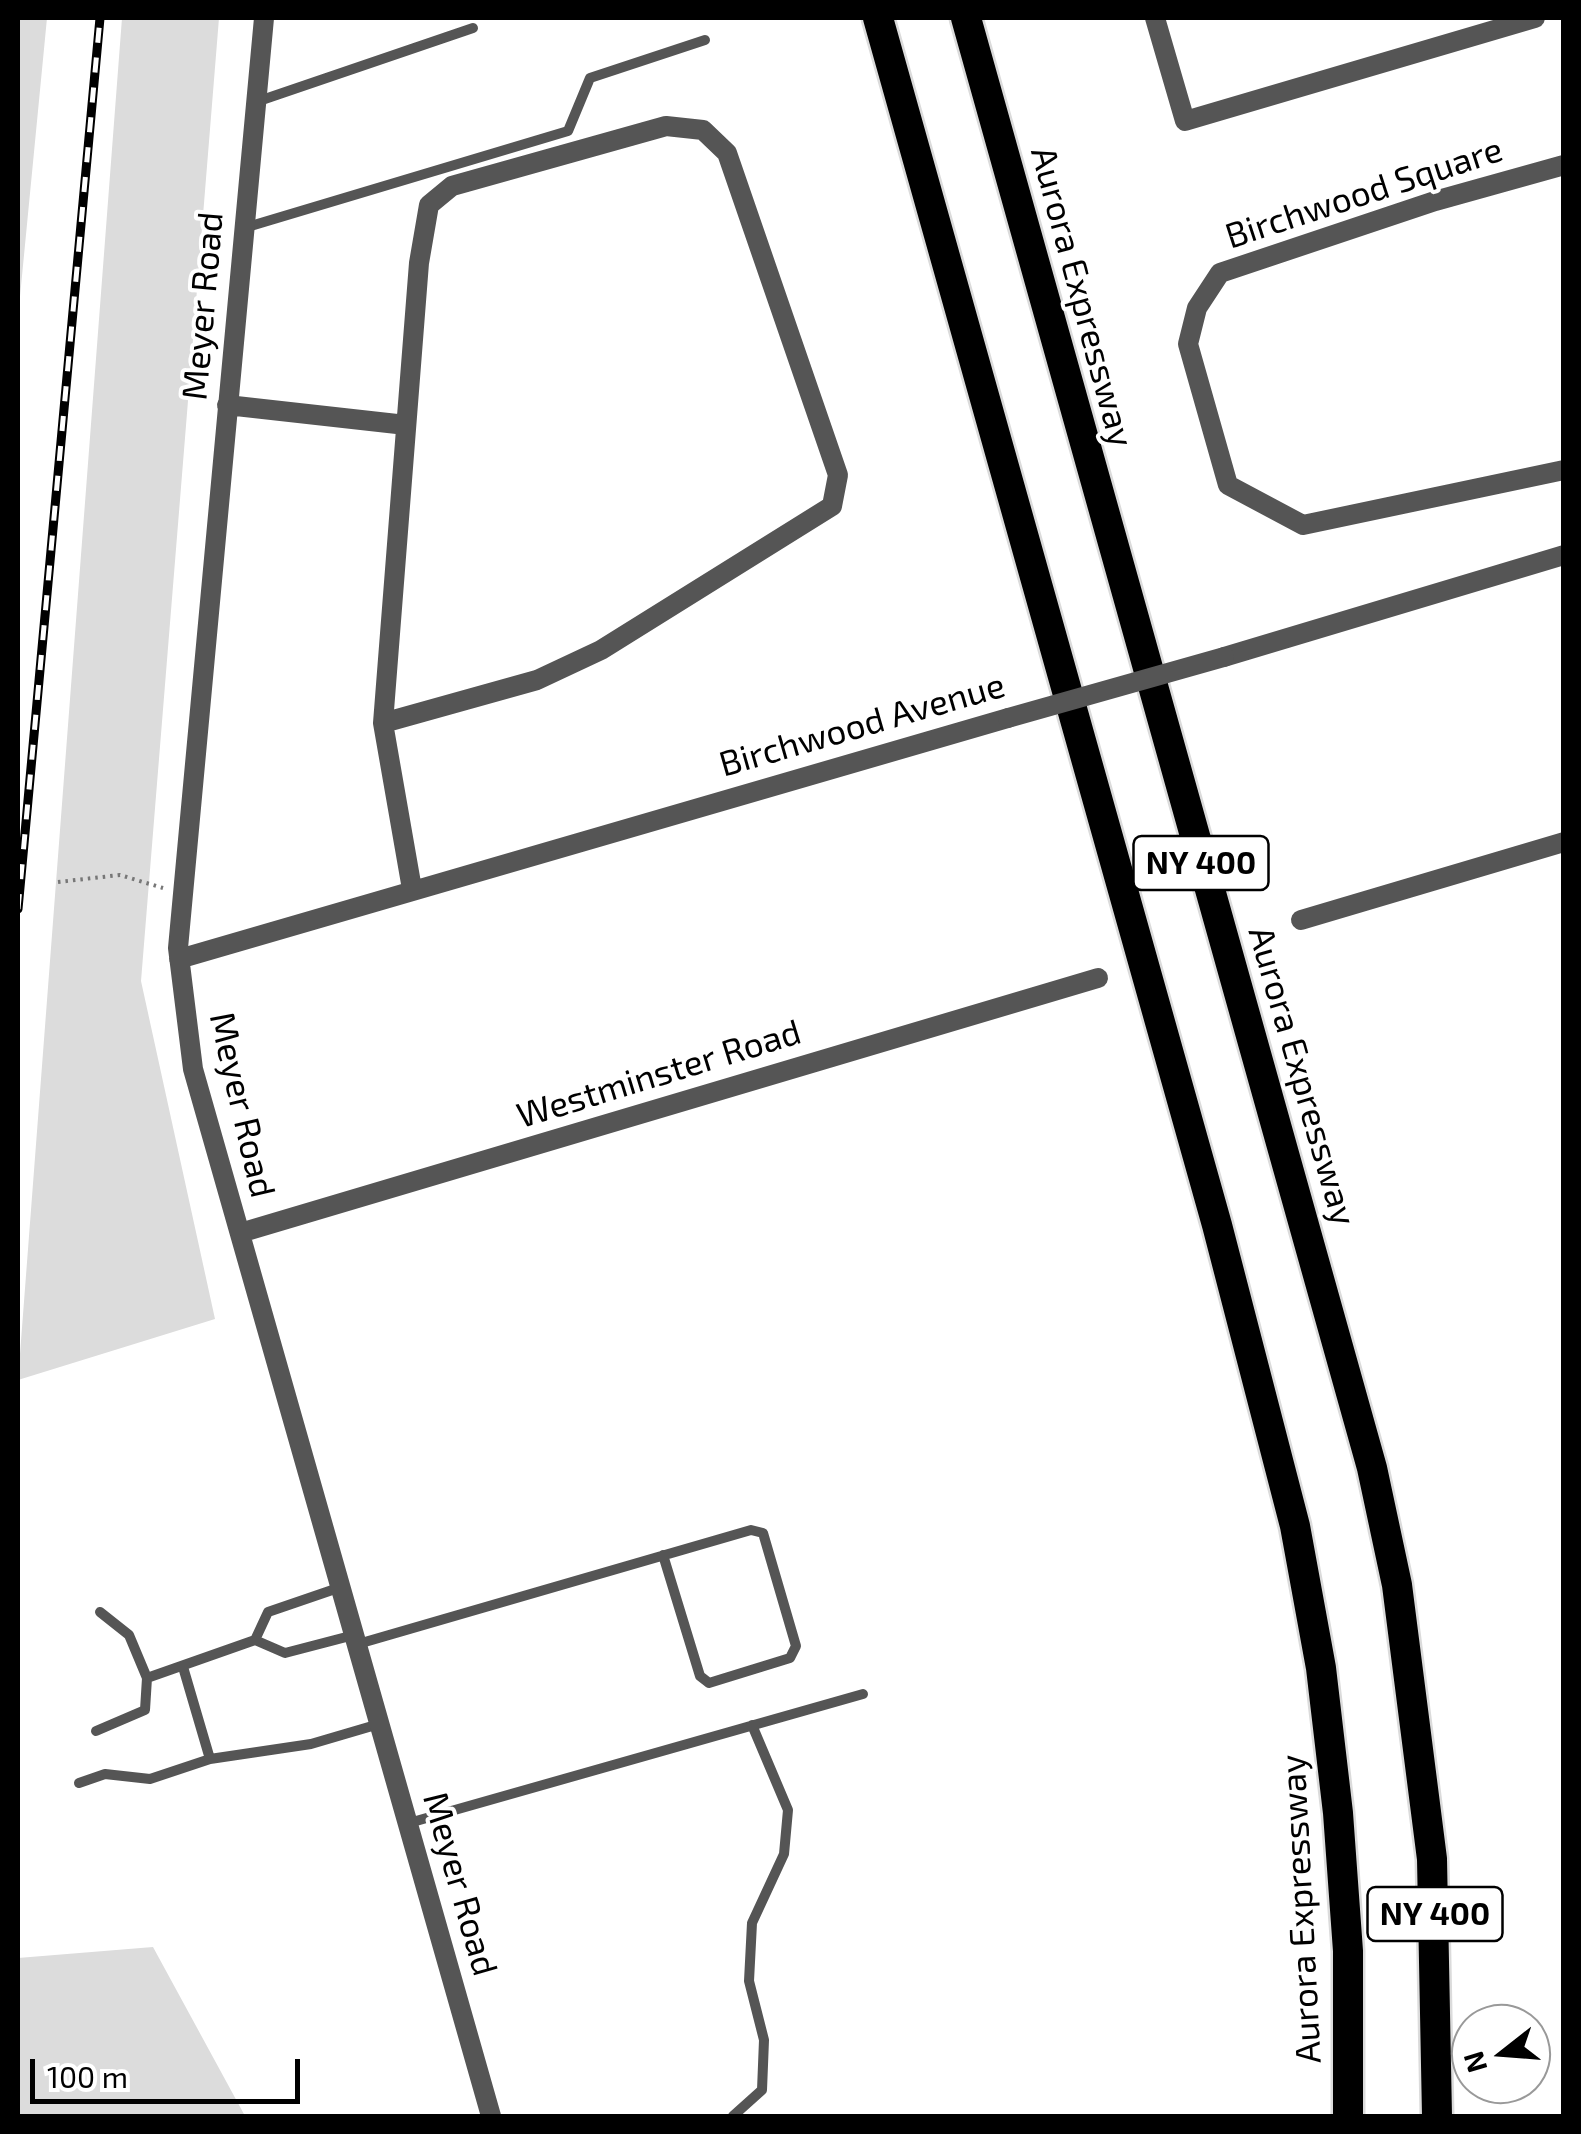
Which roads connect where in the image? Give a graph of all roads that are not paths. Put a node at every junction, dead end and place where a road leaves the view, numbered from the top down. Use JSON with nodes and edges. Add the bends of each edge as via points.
{"nodes":[{"id":1,"x":264,"y":18,"type":"edge"},
{"id":2,"x":863,"y":18,"type":"edge"},
{"id":3,"x":878,"y":18,"type":"edge"},
{"id":4,"x":966,"y":18,"type":"edge"},
{"id":5,"x":1154,"y":18,"type":"edge"},
{"id":6,"x":1535,"y":18,"type":"edge"},
{"id":7,"x":474,"y":28,"type":"dead end"},
{"id":8,"x":705,"y":40,"type":"dead end"},
{"id":9,"x":255,"y":102,"type":"junction"},
{"id":10,"x":906,"y":110,"type":"junction"},
{"id":11,"x":1564,"y":165,"type":"edge"},
{"id":12,"x":243,"y":228,"type":"junction"},
{"id":13,"x":226,"y":405,"type":"junction"},
{"id":14,"x":406,"y":425,"type":"junction"},
{"id":15,"x":1564,"y":470,"type":"edge"},
{"id":16,"x":1564,"y":555,"type":"edge"},
{"id":17,"x":384,"y":724,"type":"junction"},
{"id":18,"x":1564,"y":842,"type":"edge"},
{"id":19,"x":412,"y":889,"type":"junction"},
{"id":20,"x":1302,"y":920,"type":"dead end"},
{"id":21,"x":179,"y":959,"type":"junction"},
{"id":22,"x":1098,"y":978,"type":"dead end"},
{"id":23,"x":240,"y":1233,"type":"junction"},
{"id":24,"x":663,"y":1555,"type":"junction"},
{"id":25,"x":342,"y":1586,"type":"junction"},
{"id":26,"x":100,"y":1612,"type":"dead end"},
{"id":27,"x":357,"y":1639,"type":"junction"},
{"id":28,"x":255,"y":1640,"type":"junction"},
{"id":29,"x":183,"y":1667,"type":"junction"},
{"id":30,"x":148,"y":1678,"type":"junction"},
{"id":31,"x":863,"y":1694,"type":"dead end"},
{"id":32,"x":380,"y":1724,"type":"junction"},
{"id":33,"x":752,"y":1725,"type":"junction"},
{"id":34,"x":96,"y":1731,"type":"dead end"},
{"id":35,"x":210,"y":1759,"type":"junction"},
{"id":36,"x":79,"y":1782,"type":"dead end"},
{"id":37,"x":409,"y":1823,"type":"junction"},
{"id":38,"x":491,"y":2116,"type":"edge"},
{"id":39,"x":732,"y":2116,"type":"edge"},
{"id":40,"x":1348,"y":2116,"type":"edge"},
{"id":41,"x":1438,"y":2116,"type":"edge"}],
"edges":[{"from":1,"to":9,"type":"street","name":"Meyer Road"},
{"from":2,"to":10,"type":"highway"},
{"from":3,"to":10,"type":"highway","name":"Aurora Expressway","number":"NY 400"},
{"from":4,"to":41,"type":"highway","name":"Aurora Expressway","number":"NY 400","via":[[1372,1468],[1396,1586],[1432,1859]]},
{"from":5,"to":6,"type":"street","via":[[1185,121]]},
{"from":7,"to":9,"type":"lane"},
{"from":8,"to":12,"type":"lane","via":[[590,78],[568,131]]},
{"from":9,"to":12,"type":"street","name":"Meyer Road"},
{"from":10,"to":40,"type":"highway","name":"Aurora Expressway","number":"NY 400","via":[[1217,1224],[1294,1526],[1321,1668],[1338,1813],[1348,1952]]},
{"from":11,"to":15,"type":"street","name":"Birchwood Square","via":[[1220,273],[1196,308],[1188,344],[1228,485],[1302,526]]},
{"from":12,"to":13,"type":"street","name":"Meyer Road"},
{"from":13,"to":14,"type":"street"},
{"from":13,"to":21,"type":"street","name":"Meyer Road"},
{"from":14,"to":17,"type":"street"},
{"from":14,"to":17,"type":"street","via":[[429,205],[452,186],[666,126],[703,130],[728,153],[838,475],[832,506],[601,650],[538,680]]},
{"from":16,"to":19,"type":"street","name":"Birchwood Avenue","bridge":true},
{"from":17,"to":19,"type":"street"},
{"from":18,"to":20,"type":"street"},
{"from":19,"to":21,"type":"street","name":"Birchwood Avenue"},
{"from":21,"to":23,"type":"street","name":"Meyer Road","via":[[193,1069]]},
{"from":22,"to":23,"type":"street","name":"Westminster Road"},
{"from":23,"to":25,"type":"street","name":"Meyer Road"},
{"from":24,"to":24,"type":"lane","via":[[763,1532],[796,1646],[790,1658],[709,1683],[700,1676]]},
{"from":24,"to":27,"type":"lane"},
{"from":25,"to":27,"type":"street","name":"Meyer Road"},
{"from":25,"to":28,"type":"lane","via":[[268,1612]]},
{"from":26,"to":30,"type":"lane","via":[[129,1636]]},
{"from":27,"to":28,"type":"lane","via":[[285,1653]]},
{"from":27,"to":32,"type":"street","name":"Meyer Road"},
{"from":28,"to":29,"type":"lane"},
{"from":29,"to":30,"type":"lane"},
{"from":29,"to":35,"type":"lane"},
{"from":30,"to":34,"type":"lane","via":[[145,1710]]},
{"from":31,"to":33,"type":"lane"},
{"from":32,"to":35,"type":"lane","via":[[311,1744]]},
{"from":32,"to":37,"type":"street","name":"Meyer Road"},
{"from":33,"to":37,"type":"lane"},
{"from":33,"to":39,"type":"lane","via":[[788,1810],[784,1854],[752,1923],[749,1981],[764,2040],[762,2090]]},
{"from":35,"to":36,"type":"lane","via":[[150,1779],[105,1774]]},
{"from":37,"to":38,"type":"street","name":"Meyer Road"}]}
